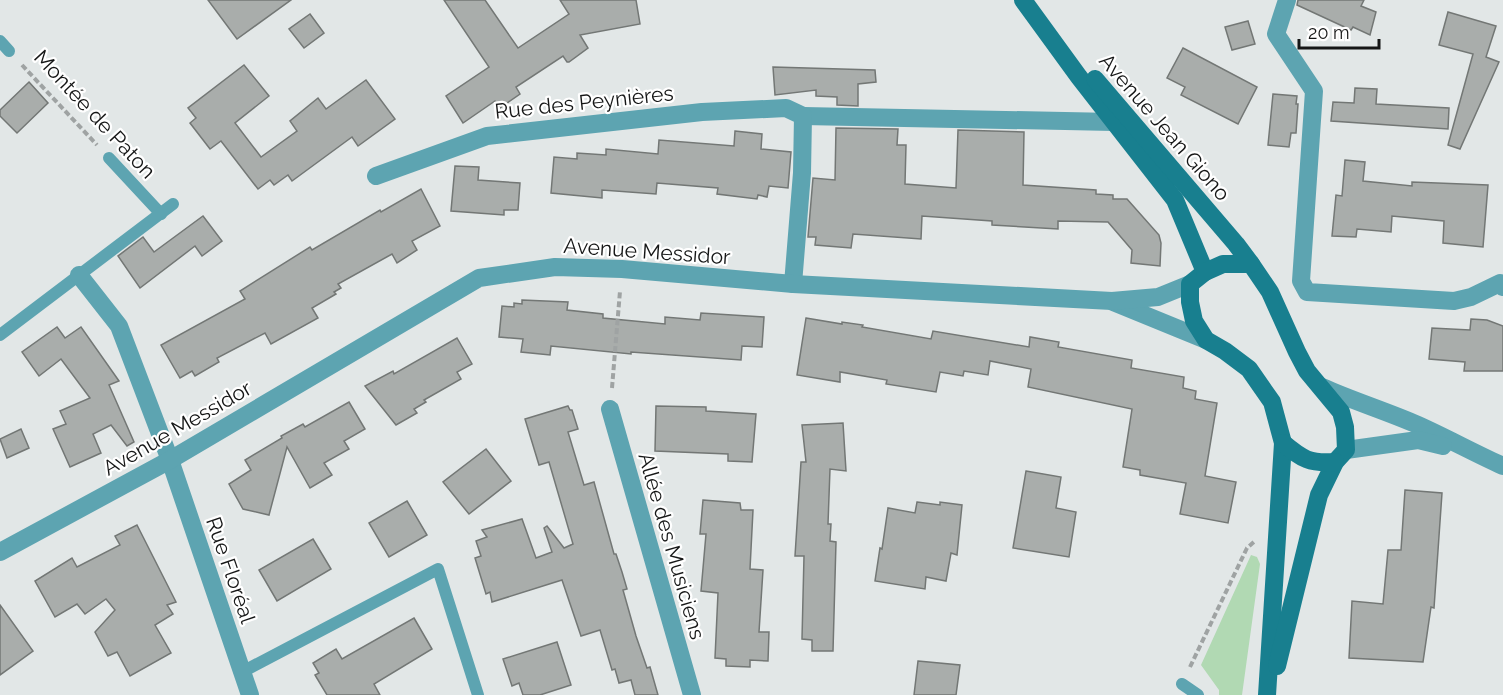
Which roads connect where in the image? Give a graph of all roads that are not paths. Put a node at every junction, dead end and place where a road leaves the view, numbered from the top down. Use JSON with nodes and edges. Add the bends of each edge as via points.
{"nodes":[{"id":1,"x":1023,"y":0,"type":"edge"},
{"id":2,"x":1287,"y":0,"type":"edge"},
{"id":3,"x":1041,"y":24,"type":"junction"},
{"id":4,"x":0,"y":41,"type":"edge"},
{"id":5,"x":9,"y":51,"type":"road end"},
{"id":6,"x":803,"y":116,"type":"junction"},
{"id":7,"x":1114,"y":122,"type":"junction"},
{"id":8,"x":109,"y":158,"type":"road end"},
{"id":9,"x":376,"y":176,"type":"dead end"},
{"id":10,"x":174,"y":204,"type":"dead end"},
{"id":11,"x":161,"y":214,"type":"junction"},
{"id":12,"x":1251,"y":264,"type":"junction"},
{"id":13,"x":1205,"y":272,"type":"junction"},
{"id":14,"x":79,"y":275,"type":"junction"},
{"id":15,"x":1502,"y":279,"type":"edge"},
{"id":16,"x":793,"y":284,"type":"junction"},
{"id":17,"x":1190,"y":285,"type":"junction"},
{"id":18,"x":1112,"y":301,"type":"junction"},
{"id":19,"x":0,"y":335,"type":"edge"},
{"id":20,"x":1206,"y":340,"type":"junction"},
{"id":21,"x":1322,"y":387,"type":"junction"},
{"id":22,"x":610,"y":409,"type":"road end"},
{"id":23,"x":1284,"y":443,"type":"junction"},
{"id":24,"x":1472,"y":452,"type":"junction"},
{"id":25,"x":1340,"y":456,"type":"junction"},
{"id":26,"x":170,"y":460,"type":"junction"},
{"id":27,"x":1503,"y":465,"type":"edge"},
{"id":28,"x":0,"y":552,"type":"edge"},
{"id":29,"x":242,"y":672,"type":"junction"},
{"id":30,"x":1182,"y":684,"type":"road end"},
{"id":31,"x":250,"y":695,"type":"edge"},
{"id":32,"x":478,"y":695,"type":"edge"},
{"id":33,"x":692,"y":695,"type":"edge"},
{"id":34,"x":1198,"y":695,"type":"edge"},
{"id":35,"x":1268,"y":695,"type":"edge"}],
"edges":[{"from":1,"to":3,"type":"street","name":"Avenue Jean Giono"},
{"from":2,"to":15,"type":"street","via":[[1276,34],[1314,91],[1301,281],[1307,292],[1454,301],[1471,297]]},
{"from":3,"to":7,"type":"street","name":"Avenue Jean Giono"},
{"from":3,"to":12,"type":"street","name":"Avenue Jean Giono","via":[[1088,72]]},
{"from":4,"to":5,"type":"lane","name":"Montée de Paton"},
{"from":6,"to":7,"type":"street","name":"Rue des Peynières"},
{"from":6,"to":9,"type":"street","name":"Rue des Peynières","via":[[786,108],[702,112],[487,136]]},
{"from":6,"to":16,"type":"street"},
{"from":7,"to":13,"type":"street","name":"Avenue Jean Giono","via":[[1175,200]]},
{"from":8,"to":11,"type":"lane","name":"Montée de Paton"},
{"from":10,"to":11,"type":"lane"},
{"from":11,"to":14,"type":"lane"},
{"from":12,"to":13,"type":"street","via":[[1223,264]]},
{"from":12,"to":21,"type":"street","name":"Avenue Jean Giono","via":[[1270,292],[1297,352]]},
{"from":13,"to":17,"type":"street"},
{"from":14,"to":19,"type":"lane"},
{"from":14,"to":26,"type":"street","name":"Rue Floréal","via":[[119,326]]},
{"from":16,"to":18,"type":"street","name":"Avenue Messidor"},
{"from":16,"to":26,"type":"street","name":"Avenue Messidor","via":[[555,267],[479,278]]},
{"from":17,"to":18,"type":"street","name":"Avenue Messidor","via":[[1158,297]]},
{"from":17,"to":20,"type":"street","via":[[1194,321]]},
{"from":18,"to":20,"type":"street","name":"Avenue Messidor"},
{"from":20,"to":23,"type":"street","via":[[1249,369],[1272,402]]},
{"from":21,"to":24,"type":"street"},
{"from":21,"to":25,"type":"street","name":"Avenue Jean Giono","via":[[1341,412],[1345,427]]},
{"from":22,"to":33,"type":"street","name":"Allée des Musiciens"},
{"from":23,"to":25,"type":"street","via":[[1303,459],[1321,463]]},
{"from":23,"to":35,"type":"street"},
{"from":24,"to":25,"type":"street","via":[[1418,440]]},
{"from":24,"to":27,"type":"street"},
{"from":25,"to":35,"type":"street","via":[[1319,495]]},
{"from":26,"to":28,"type":"street","name":"Avenue Messidor"},
{"from":26,"to":29,"type":"street","name":"Rue Floréal"},
{"from":29,"to":31,"type":"street","name":"Rue Floréal"},
{"from":29,"to":32,"type":"lane","via":[[438,569]]},
{"from":30,"to":34,"type":"lane"}]}
